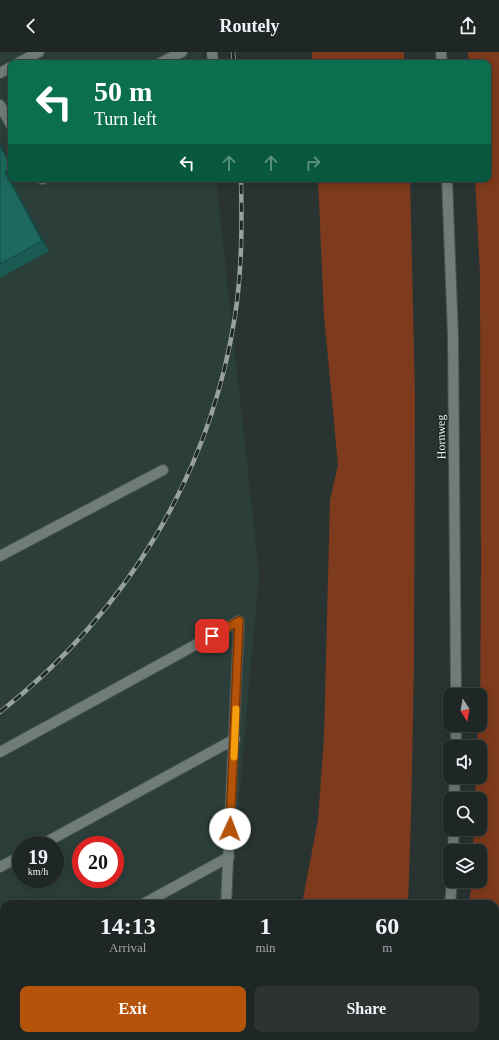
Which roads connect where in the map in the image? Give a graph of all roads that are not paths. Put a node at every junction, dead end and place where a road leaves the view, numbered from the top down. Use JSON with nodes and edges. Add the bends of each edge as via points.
{"nodes":[{"id":1,"x":39,"y":52,"type":"edge"},
{"id":2,"x":182,"y":52,"type":"edge"},
{"id":3,"x":24,"y":60,"type":"edge"},
{"id":4,"x":166,"y":60,"type":"edge"},
{"id":5,"x":0,"y":105,"type":"edge"},
{"id":6,"x":8,"y":120,"type":"edge"},
{"id":7,"x":447,"y":182,"type":"edge"},
{"id":8,"x":163,"y":470,"type":"dead end"},
{"id":9,"x":0,"y":556,"type":"edge"},
{"id":10,"x":456,"y":688,"type":"edge"},
{"id":11,"x":234,"y":739,"type":"junction"},
{"id":12,"x":0,"y":752,"type":"edge"},
{"id":13,"x":57,"y":836,"type":"edge"},
{"id":14,"x":229,"y":857,"type":"junction"},
{"id":15,"x":12,"y":861,"type":"edge"},
{"id":16,"x":0,"y":867,"type":"edge"},
{"id":17,"x":451,"y":888,"type":"edge"},
{"id":18,"x":150,"y":900,"type":"edge"},
{"id":19,"x":226,"y":900,"type":"edge"},
{"id":20,"x":450,"y":900,"type":"edge"}],
"edges":[{"from":1,"to":3,"type":"street"},
{"from":2,"to":4,"type":"street"},
{"from":5,"to":6,"type":"street"},
{"from":7,"to":10,"type":"street","name":"Hornweg","via":[[453,336]]},
{"from":8,"to":9,"type":"street"},
{"from":11,"to":12,"type":"street","via":[[239,621]]},
{"from":11,"to":13,"type":"street"},
{"from":11,"to":14,"type":"street"},
{"from":14,"to":18,"type":"street"},
{"from":14,"to":19,"type":"street"},
{"from":15,"to":16,"type":"street"},
{"from":17,"to":20,"type":"street"}]}
